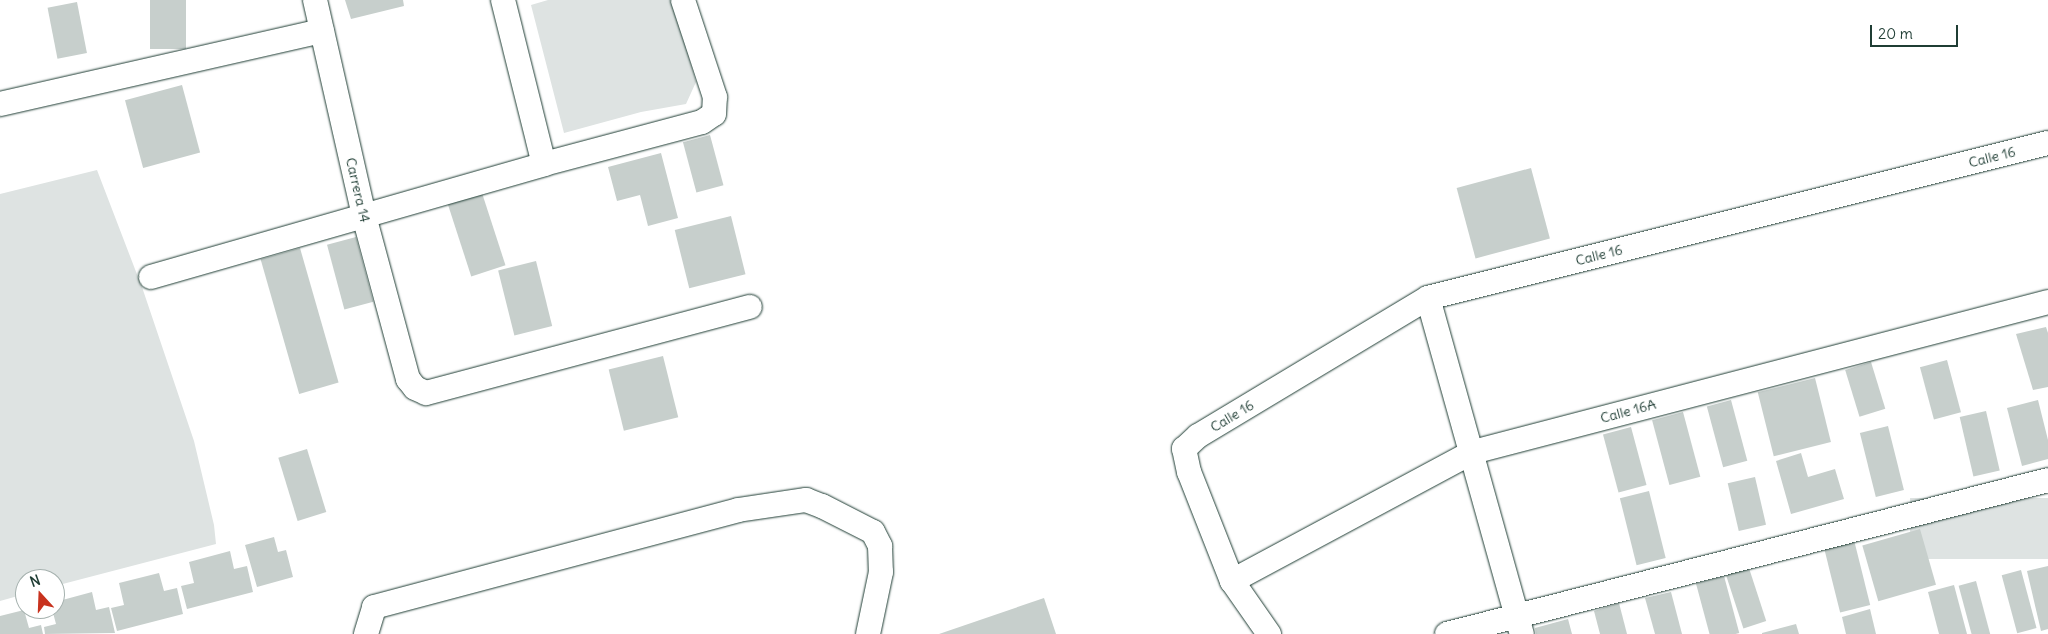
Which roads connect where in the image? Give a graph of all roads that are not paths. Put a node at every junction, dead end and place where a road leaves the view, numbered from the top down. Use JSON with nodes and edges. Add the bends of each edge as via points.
{"nodes":[{"id":1,"x":315,"y":0,"type":"edge"},
{"id":2,"x":503,"y":0,"type":"edge"},
{"id":3,"x":683,"y":0,"type":"edge"},
{"id":4,"x":322,"y":31,"type":"junction"},
{"id":5,"x":0,"y":104,"type":"edge"},
{"id":6,"x":2048,"y":143,"type":"edge"},
{"id":7,"x":544,"y":164,"type":"junction"},
{"id":8,"x":364,"y":216,"type":"junction"},
{"id":9,"x":151,"y":277,"type":"dead end"},
{"id":10,"x":1428,"y":298,"type":"junction"},
{"id":11,"x":2048,"y":302,"type":"edge"},
{"id":12,"x":750,"y":307,"type":"dead end"},
{"id":13,"x":1473,"y":452,"type":"junction"},
{"id":14,"x":2048,"y":480,"type":"edge"},
{"id":15,"x":1232,"y":581,"type":"junction"},
{"id":16,"x":1520,"y":626,"type":"edge"},
{"id":17,"x":366,"y":634,"type":"edge"},
{"id":18,"x":868,"y":634,"type":"edge"},
{"id":19,"x":1269,"y":634,"type":"edge"},
{"id":20,"x":1447,"y":634,"type":"edge"}],
"edges":[{"from":1,"to":4,"type":"street","name":"Carrera 14"},
{"from":2,"to":7,"type":"street"},
{"from":3,"to":7,"type":"street","via":[[715,97],[714,114],[702,122]]},
{"from":4,"to":5,"type":"street"},
{"from":4,"to":8,"type":"street","name":"Carrera 14"},
{"from":6,"to":10,"type":"street","name":"Calle 16"},
{"from":7,"to":8,"type":"street"},
{"from":8,"to":9,"type":"street"},
{"from":8,"to":12,"type":"street","name":"Carrera 14","via":[[408,379],[415,388],[426,393]]},
{"from":10,"to":13,"type":"street"},
{"from":10,"to":15,"type":"street","name":"Calle 16","via":[[1198,436],[1184,449],[1189,472]]},
{"from":11,"to":13,"type":"street","name":"Calle 16A"},
{"from":13,"to":15,"type":"street","name":"Calle 16A"},
{"from":13,"to":16,"type":"street"},
{"from":14,"to":16,"type":"street"},
{"from":15,"to":19,"type":"street"},
{"from":16,"to":20,"type":"street"},
{"from":17,"to":18,"type":"street","via":[[374,608],[738,510],[806,500],[873,532],[880,546],[881,572]]}]}
